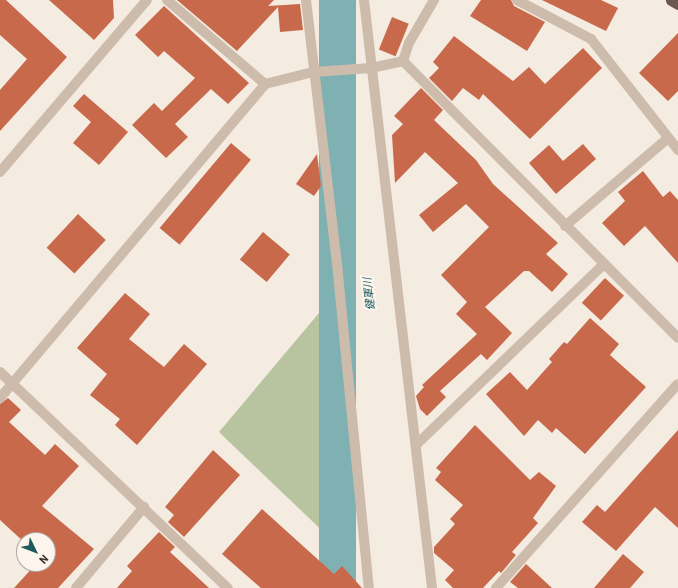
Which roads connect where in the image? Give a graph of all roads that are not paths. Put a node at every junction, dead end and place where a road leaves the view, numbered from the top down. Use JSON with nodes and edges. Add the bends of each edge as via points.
{"nodes":[{"id":1,"x":147,"y":0,"type":"edge"},
{"id":2,"x":167,"y":0,"type":"edge"},
{"id":3,"x":306,"y":0,"type":"edge"},
{"id":4,"x":364,"y":0,"type":"edge"},
{"id":5,"x":434,"y":0,"type":"edge"},
{"id":6,"x":517,"y":0,"type":"edge"},
{"id":7,"x":671,"y":0,"type":"edge"},
{"id":8,"x":678,"y":4,"type":"edge"},
{"id":9,"x":403,"y":61,"type":"junction"},
{"id":10,"x":371,"y":68,"type":"junction"},
{"id":11,"x":313,"y":72,"type":"junction"},
{"id":12,"x":265,"y":84,"type":"junction"},
{"id":13,"x":668,"y":138,"type":"junction"},
{"id":14,"x":678,"y":150,"type":"edge"},
{"id":15,"x":0,"y":172,"type":"edge"},
{"id":16,"x":565,"y":226,"type":"junction"},
{"id":17,"x":604,"y":264,"type":"junction"},
{"id":18,"x":678,"y":338,"type":"edge"},
{"id":19,"x":0,"y":372,"type":"edge"},
{"id":20,"x":12,"y":384,"type":"junction"},
{"id":21,"x":678,"y":384,"type":"edge"},
{"id":22,"x":0,"y":398,"type":"edge"},
{"id":23,"x":418,"y":444,"type":"junction"},
{"id":24,"x":144,"y":507,"type":"junction"},
{"id":25,"x":76,"y":588,"type":"edge"},
{"id":26,"x":228,"y":588,"type":"edge"},
{"id":27,"x":369,"y":588,"type":"edge"},
{"id":28,"x":432,"y":588,"type":"edge"},
{"id":29,"x":496,"y":588,"type":"edge"}],
"edges":[{"from":1,"to":15,"type":"street"},
{"from":2,"to":12,"type":"street"},
{"from":3,"to":11,"type":"street"},
{"from":4,"to":10,"type":"street"},
{"from":5,"to":9,"type":"street","via":[[409,43]]},
{"from":6,"to":13,"type":"street","via":[[590,39]]},
{"from":7,"to":8,"type":"highway"},
{"from":9,"to":10,"type":"street"},
{"from":9,"to":16,"type":"street"},
{"from":10,"to":11,"type":"street"},
{"from":10,"to":23,"type":"street"},
{"from":11,"to":12,"type":"street"},
{"from":11,"to":27,"type":"street","via":[[338,274]]},
{"from":12,"to":20,"type":"street"},
{"from":13,"to":14,"type":"street"},
{"from":13,"to":16,"type":"street"},
{"from":16,"to":17,"type":"street"},
{"from":17,"to":18,"type":"street"},
{"from":17,"to":23,"type":"street"},
{"from":19,"to":20,"type":"street"},
{"from":20,"to":22,"type":"street"},
{"from":20,"to":24,"type":"street"},
{"from":21,"to":29,"type":"street"},
{"from":23,"to":28,"type":"street"},
{"from":24,"to":25,"type":"street"},
{"from":24,"to":26,"type":"street"}]}
